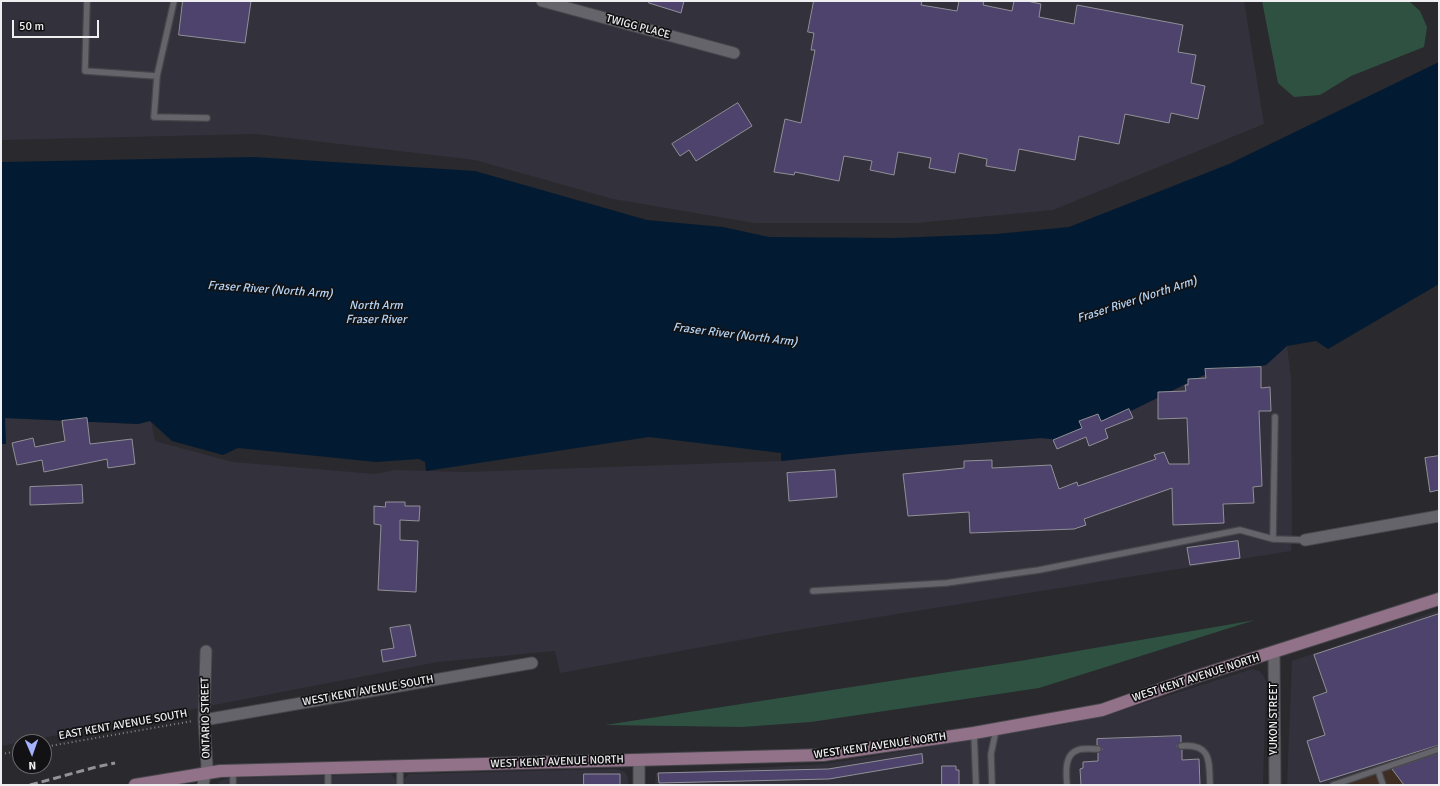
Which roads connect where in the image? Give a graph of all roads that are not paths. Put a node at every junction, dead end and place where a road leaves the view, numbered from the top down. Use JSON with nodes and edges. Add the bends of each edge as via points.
{"nodes":[{"id":1,"x":87,"y":1,"type":"edge"},
{"id":2,"x":174,"y":1,"type":"edge"},
{"id":3,"x":542,"y":1,"type":"edge"},
{"id":4,"x":734,"y":53,"type":"dead end"},
{"id":5,"x":157,"y":76,"type":"junction"},
{"id":6,"x":207,"y":118,"type":"dead end"},
{"id":7,"x":1275,"y":417,"type":"dead end"},
{"id":8,"x":1439,"y":516,"type":"edge"},
{"id":9,"x":1273,"y":539,"type":"junction"},
{"id":10,"x":1305,"y":540,"type":"joint"},
{"id":11,"x":813,"y":591,"type":"dead end"},
{"id":12,"x":1439,"y":599,"type":"edge"},
{"id":13,"x":206,"y":651,"type":"dead end"},
{"id":14,"x":1274,"y":652,"type":"junction"},
{"id":15,"x":532,"y":663,"type":"dead end"},
{"id":16,"x":204,"y":720,"type":"junction"},
{"id":17,"x":996,"y":729,"type":"junction"},
{"id":18,"x":974,"y":733,"type":"junction"},
{"id":19,"x":1182,"y":746,"type":"dead end"},
{"id":20,"x":1098,"y":749,"type":"dead end"},
{"id":21,"x":1439,"y":749,"type":"edge"},
{"id":22,"x":639,"y":760,"type":"junction"},
{"id":23,"x":400,"y":766,"type":"junction"},
{"id":24,"x":328,"y":768,"type":"junction"},
{"id":25,"x":233,"y":770,"type":"junction"},
{"id":26,"x":1378,"y":770,"type":"junction"},
{"id":27,"x":204,"y":779,"type":"edge"},
{"id":28,"x":135,"y":785,"type":"edge"},
{"id":29,"x":233,"y":785,"type":"edge"},
{"id":30,"x":328,"y":785,"type":"edge"},
{"id":31,"x":400,"y":785,"type":"edge"},
{"id":32,"x":639,"y":785,"type":"edge"},
{"id":33,"x":976,"y":785,"type":"edge"},
{"id":34,"x":992,"y":785,"type":"edge"},
{"id":35,"x":1067,"y":785,"type":"edge"},
{"id":36,"x":1210,"y":785,"type":"edge"},
{"id":37,"x":1275,"y":785,"type":"edge"},
{"id":38,"x":1333,"y":785,"type":"edge"},
{"id":39,"x":1383,"y":785,"type":"edge"}],
"edges":[{"from":1,"to":5,"type":"lane","via":[[85,71]]},
{"from":2,"to":5,"type":"lane"},
{"from":3,"to":4,"type":"street","name":"TWIGG PLACE"},
{"from":5,"to":6,"type":"lane","via":[[154,117]]},
{"from":7,"to":9,"type":"lane"},
{"from":8,"to":10,"type":"street"},
{"from":9,"to":10,"type":"lane"},
{"from":9,"to":11,"type":"lane","via":[[1240,530],[1038,570],[946,583]]},
{"from":12,"to":14,"type":"street","name":"WEST KENT AVENUE NORTH"},
{"from":13,"to":16,"type":"street","name":"ONTARIO STREET"},
{"from":14,"to":17,"type":"street","name":"WEST KENT AVENUE NORTH","via":[[1102,710]]},
{"from":14,"to":37,"type":"street","name":"YUKON STREET"},
{"from":15,"to":16,"type":"street","name":"WEST KENT AVENUE SOUTH"},
{"from":16,"to":27,"type":"street","name":"ONTARIO STREET","via":[[207,755]]},
{"from":17,"to":18,"type":"street","name":"WEST KENT AVENUE NORTH"},
{"from":17,"to":34,"type":"lane","via":[[991,754]]},
{"from":18,"to":22,"type":"street","name":"WEST KENT AVENUE NORTH","via":[[823,755]]},
{"from":18,"to":33,"type":"lane"},
{"from":19,"to":36,"type":"lane","via":[[1196,746],[1207,754]]},
{"from":20,"to":35,"type":"lane","via":[[1078,750],[1072,754],[1067,762]]},
{"from":21,"to":26,"type":"lane"},
{"from":22,"to":23,"type":"street","name":"WEST KENT AVENUE NORTH"},
{"from":22,"to":32,"type":"street"},
{"from":23,"to":24,"type":"street","name":"WEST KENT AVENUE NORTH"},
{"from":23,"to":31,"type":"lane"},
{"from":24,"to":25,"type":"street","name":"WEST KENT AVENUE NORTH"},
{"from":24,"to":30,"type":"lane"},
{"from":25,"to":27,"type":"street","name":"WEST KENT AVENUE NORTH"},
{"from":25,"to":29,"type":"lane"},
{"from":26,"to":38,"type":"lane"},
{"from":26,"to":39,"type":"lane"},
{"from":27,"to":28,"type":"street","name":"WEST KENT AVENUE NORTH"}]}
